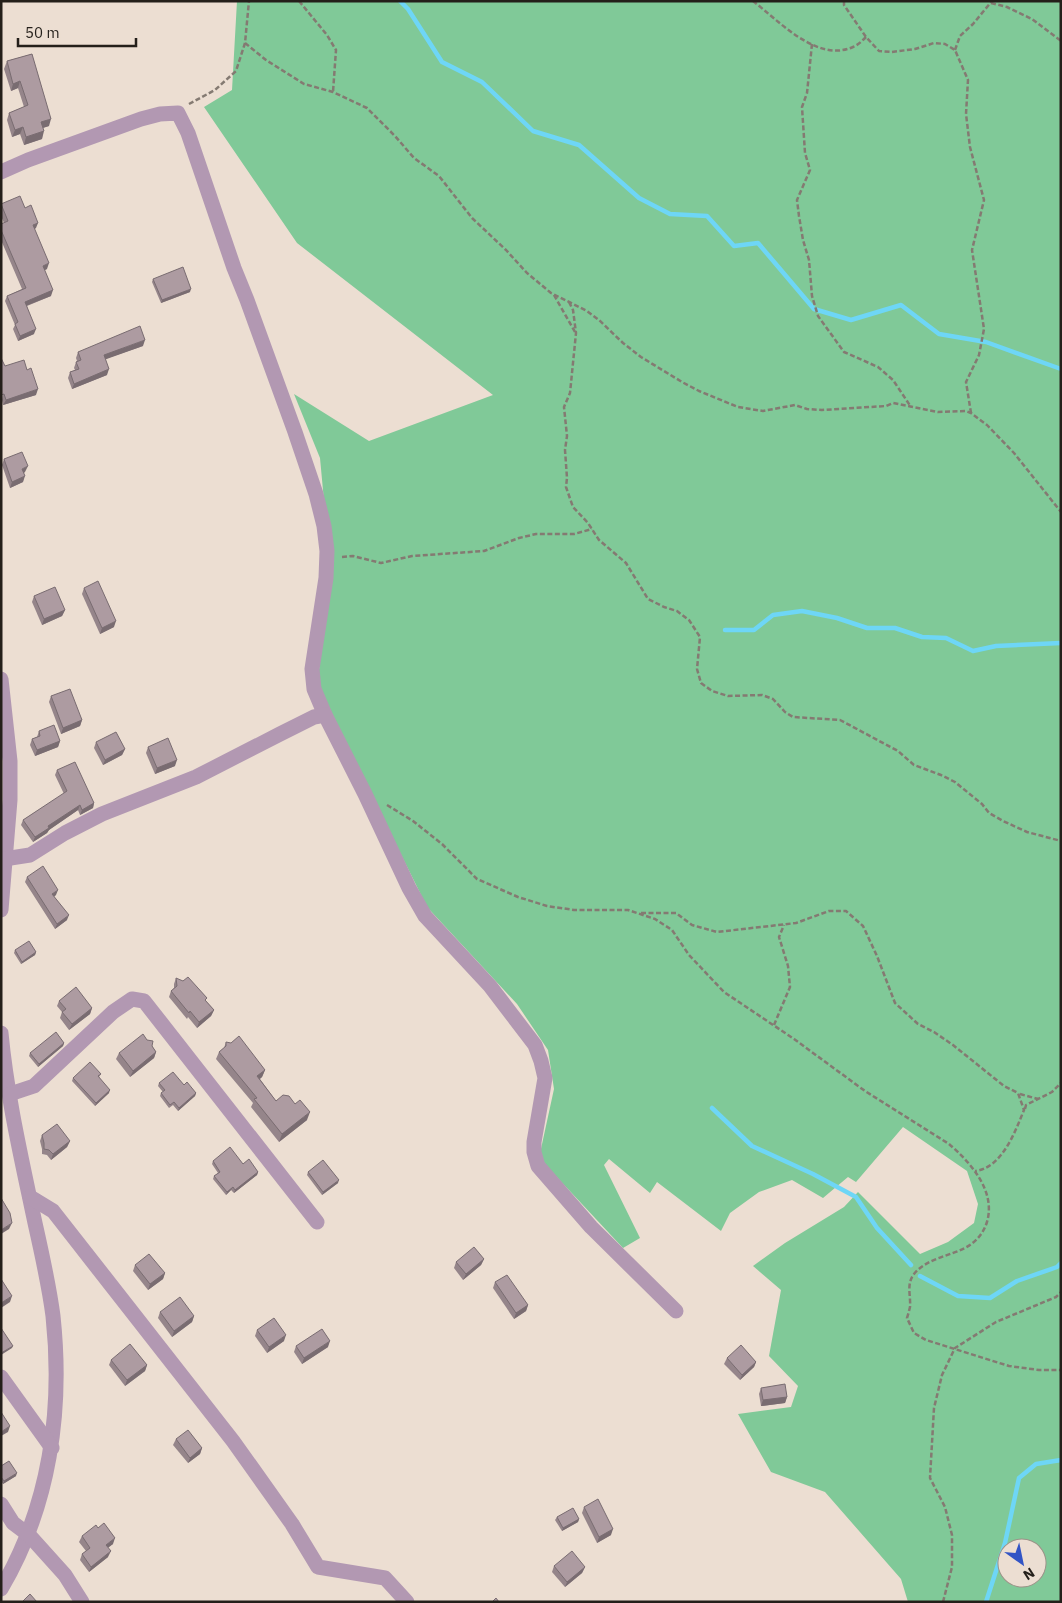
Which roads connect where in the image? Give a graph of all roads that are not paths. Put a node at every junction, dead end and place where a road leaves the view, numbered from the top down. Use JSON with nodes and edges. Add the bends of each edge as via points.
{"nodes":[{"id":1,"x":1,"y":172,"type":"edge"},
{"id":2,"x":1,"y":679,"type":"edge"},
{"id":3,"x":324,"y":715,"type":"junction"},
{"id":4,"x":4,"y":859,"type":"junction"},
{"id":5,"x":1,"y":910,"type":"edge"},
{"id":6,"x":1,"y":1034,"type":"edge"},
{"id":7,"x":10,"y":1094,"type":"junction"},
{"id":8,"x":30,"y":1197,"type":"junction"},
{"id":9,"x":317,"y":1222,"type":"dead end"},
{"id":10,"x":676,"y":1311,"type":"dead end"},
{"id":11,"x":1,"y":1377,"type":"edge"},
{"id":12,"x":52,"y":1448,"type":"junction"},
{"id":13,"x":1,"y":1504,"type":"edge"},
{"id":14,"x":29,"y":1535,"type":"junction"},
{"id":15,"x":1,"y":1589,"type":"edge"},
{"id":16,"x":82,"y":1602,"type":"edge"},
{"id":17,"x":407,"y":1602,"type":"edge"}],
"edges":[{"from":1,"to":3,"type":"street","via":[[141,119],[178,113],[191,141],[316,494],[324,526],[326,578],[312,669],[314,689]]},
{"from":2,"to":4,"type":"street","via":[[10,761]]},
{"from":3,"to":4,"type":"street","via":[[196,776],[102,814],[30,855]]},
{"from":3,"to":10,"type":"street","via":[[426,916],[490,986],[535,1045],[545,1078],[534,1147],[538,1166],[591,1227]]},
{"from":4,"to":5,"type":"street"},
{"from":6,"to":7,"type":"street"},
{"from":7,"to":8,"type":"street"},
{"from":7,"to":9,"type":"street","via":[[34,1086],[113,1012],[132,999],[144,1001]]},
{"from":8,"to":12,"type":"street","via":[[52,1314],[56,1354]]},
{"from":8,"to":17,"type":"street","via":[[53,1211],[215,1418],[292,1524],[318,1567],[385,1578]]},
{"from":11,"to":12,"type":"street"},
{"from":12,"to":14,"type":"street"},
{"from":13,"to":14,"type":"street","via":[[13,1523]]},
{"from":14,"to":15,"type":"street"},
{"from":14,"to":16,"type":"street","via":[[64,1575]]}]}
